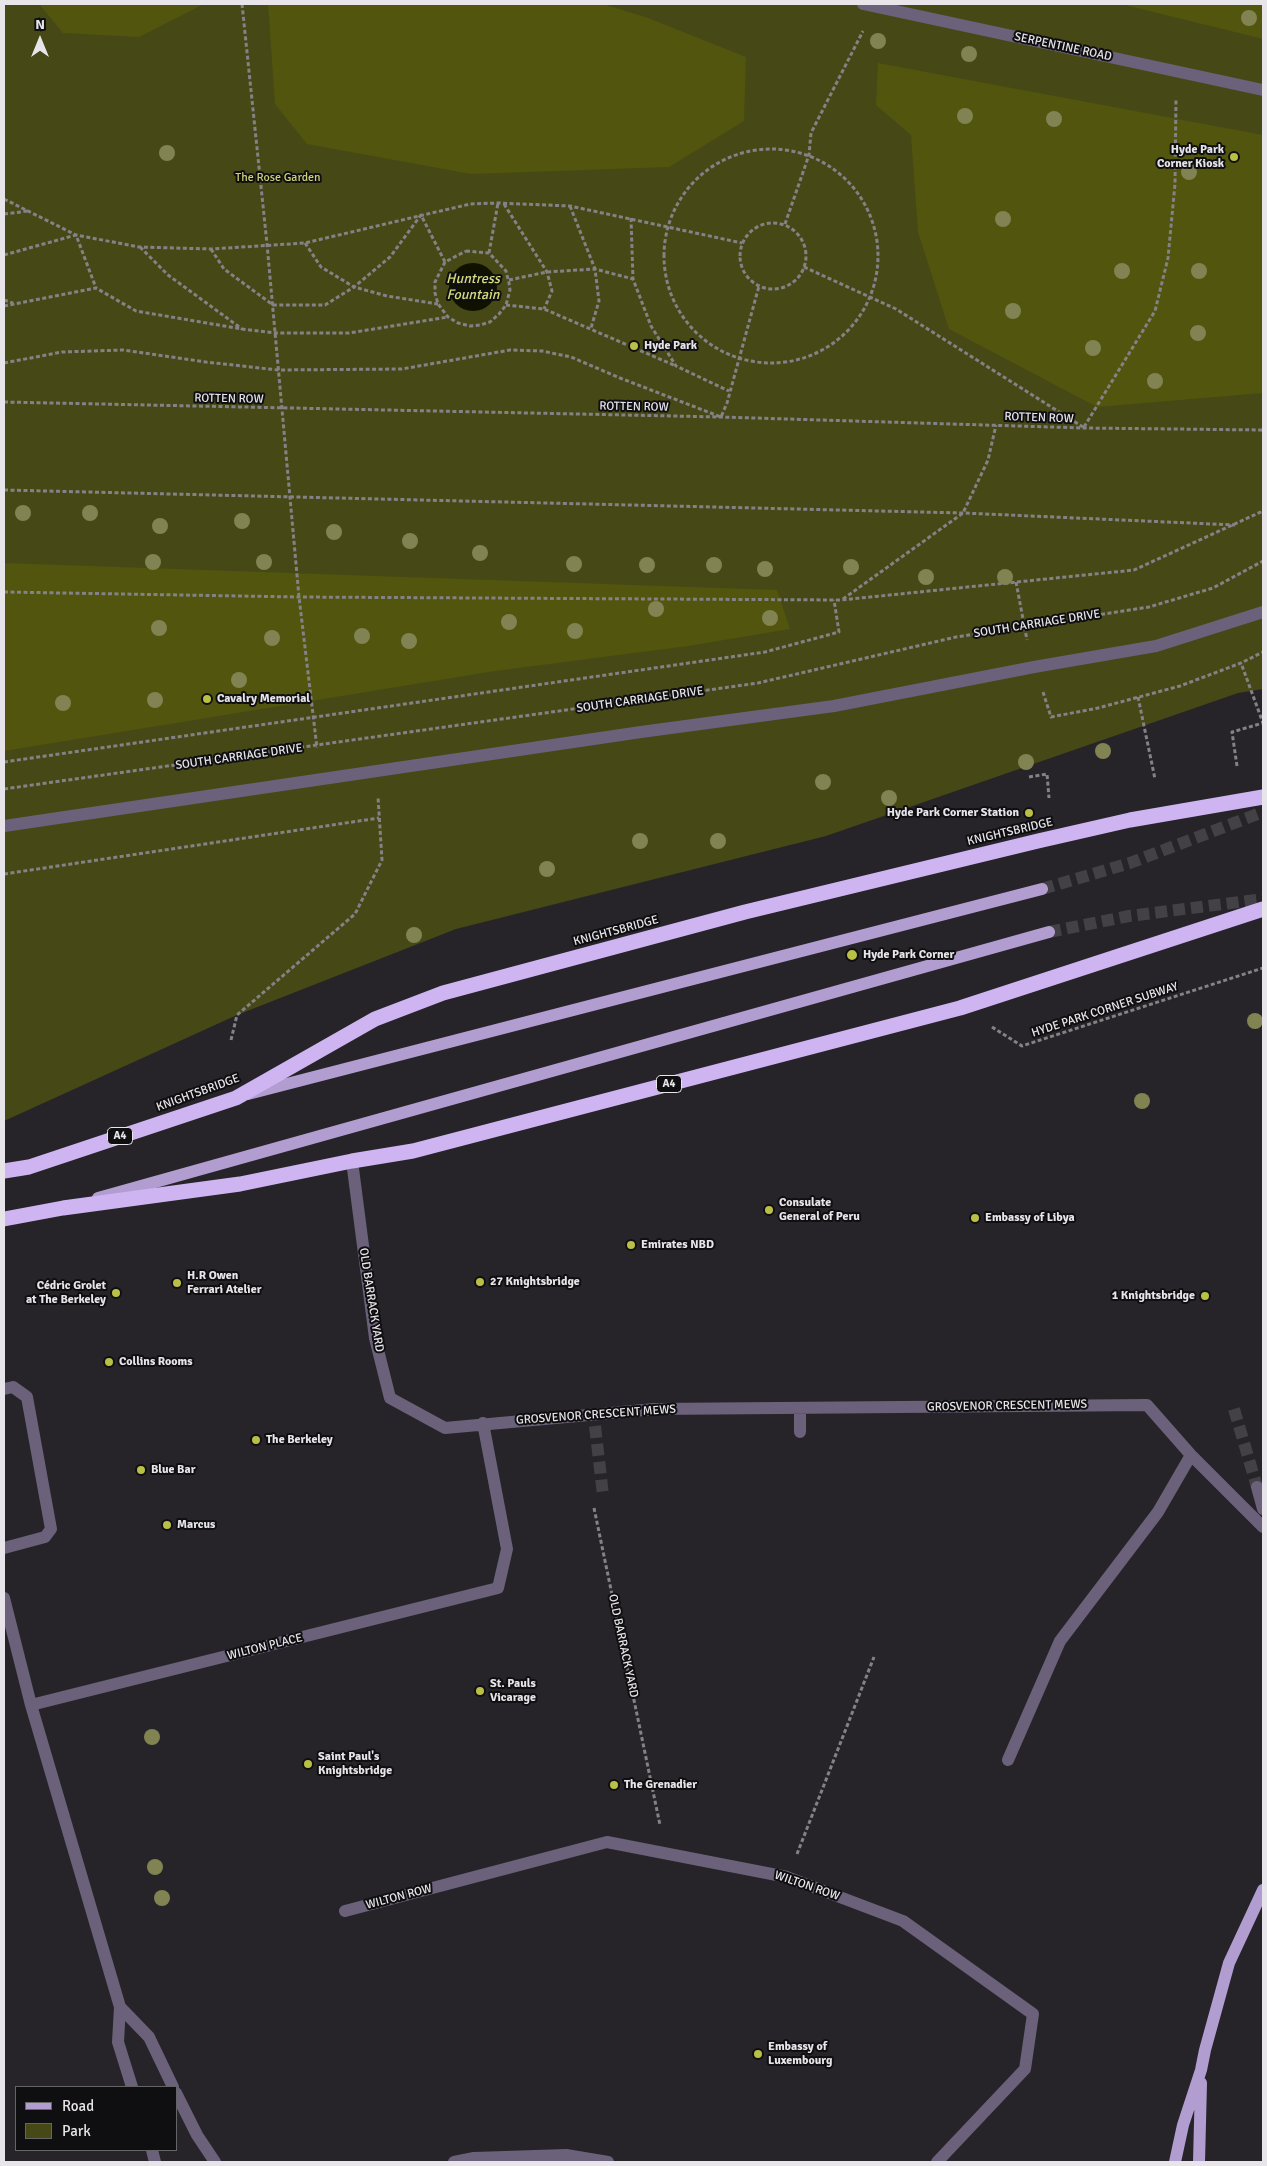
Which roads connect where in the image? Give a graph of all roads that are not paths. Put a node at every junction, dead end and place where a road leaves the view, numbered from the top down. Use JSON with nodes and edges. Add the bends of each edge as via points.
{"nodes":[{"id":1,"x":869,"y":6,"type":"edge"},
{"id":2,"x":1263,"y":90,"type":"edge"},
{"id":3,"x":1263,"y":612,"type":"edge"},
{"id":4,"x":1263,"y":798,"type":"edge"},
{"id":5,"x":4,"y":826,"type":"edge"},
{"id":6,"x":1042,"y":889,"type":"tunnel mouth"},
{"id":7,"x":1263,"y":909,"type":"edge"},
{"id":8,"x":1049,"y":932,"type":"tunnel mouth"},
{"id":9,"x":236,"y":1098,"type":"junction"},
{"id":10,"x":352,"y":1161,"type":"junction"},
{"id":11,"x":4,"y":1172,"type":"edge"},
{"id":12,"x":62,"y":1208,"type":"junction"},
{"id":13,"x":4,"y":1218,"type":"edge"},
{"id":14,"x":4,"y":1389,"type":"edge"},
{"id":15,"x":800,"y":1408,"type":"junction"},
{"id":16,"x":482,"y":1423,"type":"junction"},
{"id":17,"x":800,"y":1432,"type":"dead end"},
{"id":18,"x":1191,"y":1455,"type":"junction"},
{"id":19,"x":1256,"y":1488,"type":"tunnel mouth"},
{"id":20,"x":1263,"y":1509,"type":"edge"},
{"id":21,"x":1263,"y":1527,"type":"edge"},
{"id":22,"x":4,"y":1548,"type":"edge"},
{"id":23,"x":4,"y":1598,"type":"edge"},
{"id":24,"x":7,"y":1623,"type":"edge"},
{"id":25,"x":31,"y":1705,"type":"junction"},
{"id":26,"x":1008,"y":1760,"type":"dead end"},
{"id":27,"x":1263,"y":1890,"type":"edge"},
{"id":28,"x":345,"y":1911,"type":"dead end"},
{"id":29,"x":120,"y":2007,"type":"junction"},
{"id":30,"x":1201,"y":2070,"type":"junction"},
{"id":31,"x":132,"y":2086,"type":"edge"},
{"id":32,"x":173,"y":2086,"type":"edge"},
{"id":33,"x":178,"y":2097,"type":"edge"},
{"id":34,"x":215,"y":2162,"type":"edge"},
{"id":35,"x":454,"y":2162,"type":"edge"},
{"id":36,"x":608,"y":2162,"type":"edge"},
{"id":37,"x":937,"y":2162,"type":"edge"},
{"id":38,"x":1175,"y":2162,"type":"edge"},
{"id":39,"x":1199,"y":2162,"type":"edge"}],
"edges":[{"from":1,"to":2,"type":"street","name":"SERPENTINE ROAD"},
{"from":3,"to":5,"type":"street","via":[[1156,646],[1015,670],[864,701]]},
{"from":4,"to":9,"type":"highway","name":"KNIGHTSBRIDGE","number":"A4","via":[[1130,820],[1038,841],[745,912],[443,993],[376,1019]]},
{"from":6,"to":9,"type":"main road","number":"A4"},
{"from":7,"to":10,"type":"highway","number":"A4","via":[[960,1008],[412,1151]]},
{"from":8,"to":12,"type":"main road","number":"A4"},
{"from":9,"to":11,"type":"highway","name":"KNIGHTSBRIDGE","number":"A4","via":[[29,1167]]},
{"from":10,"to":12,"type":"highway","number":"A4","via":[[240,1184]]},
{"from":10,"to":16,"type":"street","name":"OLD BARRACK YARD","via":[[375,1338],[390,1398],[445,1428]]},
{"from":12,"to":13,"type":"highway","number":"A4"},
{"from":14,"to":22,"type":"street","via":[[13,1387],[27,1397],[51,1529],[45,1537]]},
{"from":15,"to":16,"type":"street","name":"GROSVENOR CRESCENT MEWS","via":[[655,1409],[594,1420]]},
{"from":15,"to":17,"type":"street"},
{"from":15,"to":18,"type":"street","name":"GROSVENOR CRESCENT MEWS","via":[[1147,1405]]},
{"from":16,"to":25,"type":"street","name":"WILTON PLACE","via":[[507,1549],[498,1588]]},
{"from":18,"to":21,"type":"street","name":"GROSVENOR CRESCENT MEWS"},
{"from":18,"to":26,"type":"street","via":[[1158,1512],[1060,1641]]},
{"from":19,"to":20,"type":"street"},
{"from":23,"to":24,"type":"street"},
{"from":24,"to":25,"type":"street"},
{"from":25,"to":29,"type":"street"},
{"from":27,"to":30,"type":"main road","via":[[1229,1964]]},
{"from":28,"to":37,"type":"street","name":"WILTON ROW","via":[[607,1842],[787,1877],[903,1921],[1033,2014],[1025,2069]]},
{"from":29,"to":31,"type":"street","via":[[118,2042]]},
{"from":29,"to":32,"type":"street","via":[[149,2037]]},
{"from":30,"to":38,"type":"main road","via":[[1183,2124]]},
{"from":30,"to":39,"type":"main road"},
{"from":33,"to":34,"type":"street"},
{"from":35,"to":36,"type":"street","via":[[474,2158],[566,2154]]}]}
